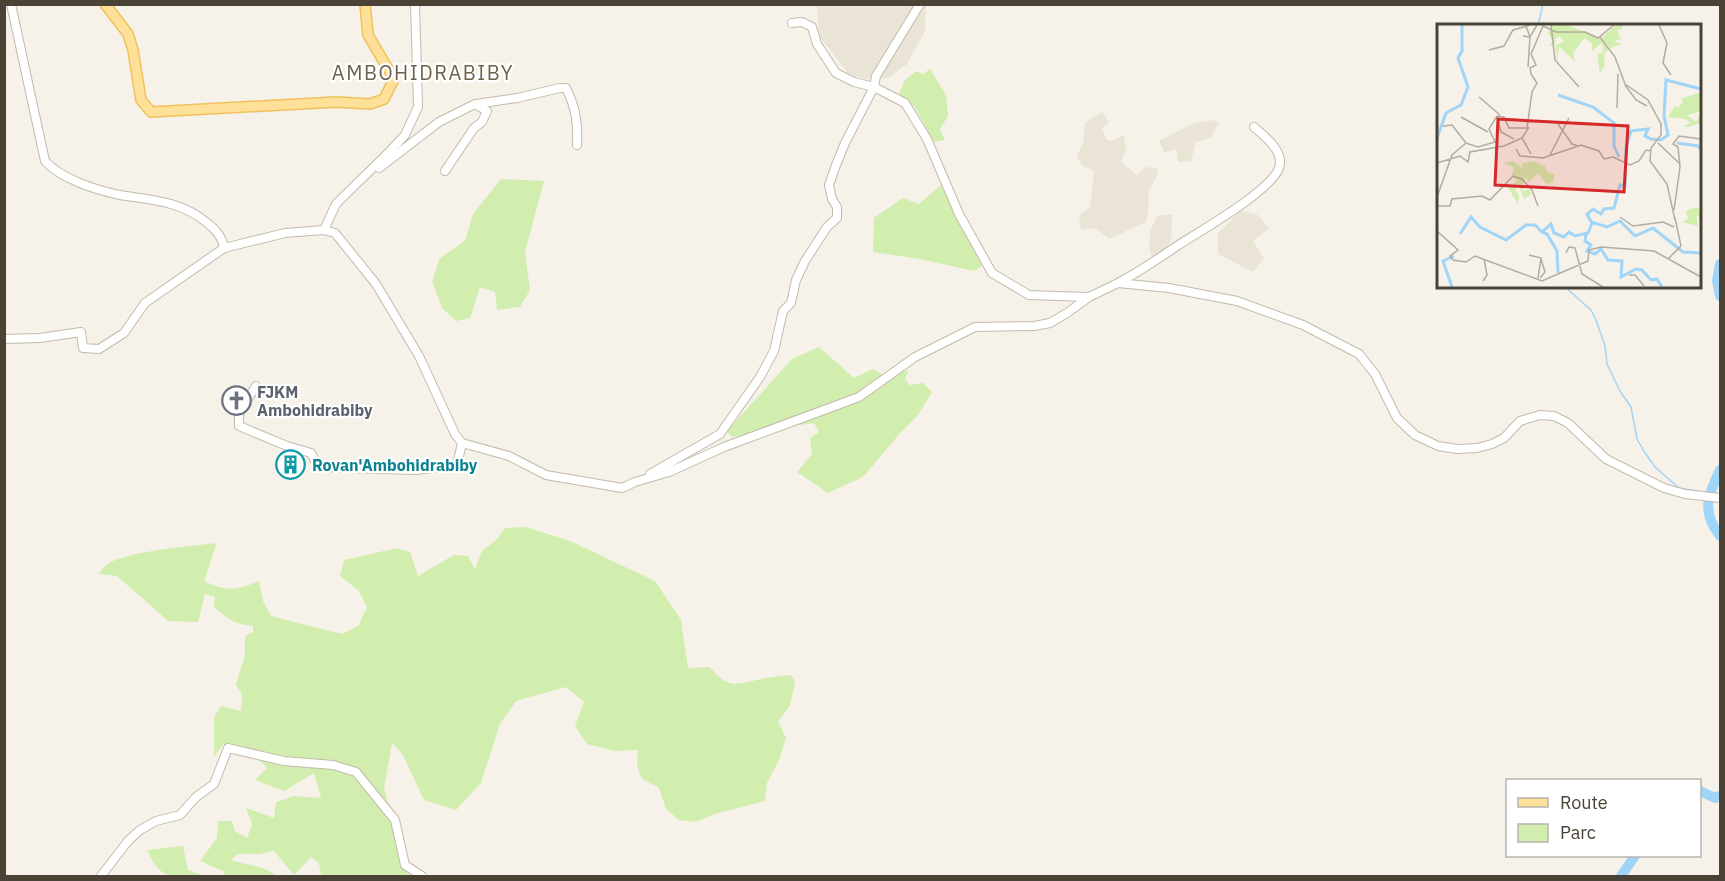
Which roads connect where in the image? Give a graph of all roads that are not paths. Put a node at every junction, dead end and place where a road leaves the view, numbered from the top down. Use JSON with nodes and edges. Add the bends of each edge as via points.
{"nodes":[{"id":1,"x":11,"y":4,"type":"edge"},
{"id":2,"x":105,"y":4,"type":"edge"},
{"id":3,"x":365,"y":4,"type":"edge"},
{"id":4,"x":415,"y":4,"type":"edge"},
{"id":5,"x":920,"y":4,"type":"edge"},
{"id":6,"x":792,"y":23,"type":"dead end"},
{"id":7,"x":874,"y":87,"type":"junction"},
{"id":8,"x":475,"y":104,"type":"junction"},
{"id":9,"x":1254,"y":127,"type":"dead end"},
{"id":10,"x":577,"y":145,"type":"dead end"},
{"id":11,"x":372,"y":170,"type":"junction"},
{"id":12,"x":445,"y":171,"type":"dead end"},
{"id":13,"x":324,"y":231,"type":"junction"},
{"id":14,"x":224,"y":248,"type":"junction"},
{"id":15,"x":1118,"y":283,"type":"junction"},
{"id":16,"x":1089,"y":297,"type":"junction"},
{"id":17,"x":4,"y":339,"type":"edge"},
{"id":18,"x":256,"y":386,"type":"dead end"},
{"id":19,"x":462,"y":443,"type":"junction"},
{"id":20,"x":635,"y":482,"type":"junction"},
{"id":21,"x":1718,"y":498,"type":"edge"},
{"id":22,"x":101,"y":876,"type":"edge"},
{"id":23,"x":422,"y":876,"type":"edge"}],
"edges":[{"from":1,"to":14,"type":"street","via":[[45,161],[51,168],[106,191],[194,212],[216,230]]},
{"from":2,"to":3,"type":"main road","via":[[128,34],[141,100],[151,112],[314,102],[369,104],[384,99],[394,79],[368,35]]},
{"from":4,"to":11,"type":"street","via":[[418,107],[405,135]]},
{"from":5,"to":7,"type":"street","via":[[885,58]]},
{"from":6,"to":7,"type":"street","via":[[812,27],[817,44],[836,73]]},
{"from":7,"to":16,"type":"street","via":[[904,103],[914,118],[992,273],[1029,295]]},
{"from":7,"to":20,"type":"street","via":[[829,185],[837,218],[805,261],[791,303],[783,310],[774,351],[760,377],[720,434]]},
{"from":8,"to":10,"type":"street","via":[[566,88],[578,121]]},
{"from":8,"to":11,"type":"street","via":[[439,122],[379,169]]},
{"from":8,"to":12,"type":"street","via":[[486,111],[482,122]]},
{"from":9,"to":15,"type":"street","via":[[1277,151],[1280,165],[1274,177],[1216,223]]},
{"from":11,"to":13,"type":"street","via":[[336,204]]},
{"from":13,"to":14,"type":"street","via":[[285,232]]},
{"from":13,"to":19,"type":"street","via":[[335,233],[376,285],[419,356]]},
{"from":14,"to":17,"type":"street","via":[[145,303],[124,333],[99,348],[83,348],[81,332]]},
{"from":15,"to":16,"type":"street"},
{"from":15,"to":21,"type":"street","via":[[1237,301],[1303,326],[1359,354],[1375,374],[1397,418],[1415,435],[1438,446],[1485,446],[1504,438],[1520,421],[1540,415],[1554,416],[1568,423],[1606,459],[1664,488]]},
{"from":16,"to":20,"type":"street","via":[[1050,323],[975,327],[915,357],[860,397]]},
{"from":18,"to":19,"type":"street","via":[[239,413],[239,426],[311,453],[318,468],[416,470],[457,465]]},
{"from":19,"to":20,"type":"street","via":[[509,456],[546,475],[622,488]]},
{"from":22,"to":23,"type":"street","via":[[140,830],[180,815],[214,784],[228,748],[356,772],[395,820],[405,865]]}]}
